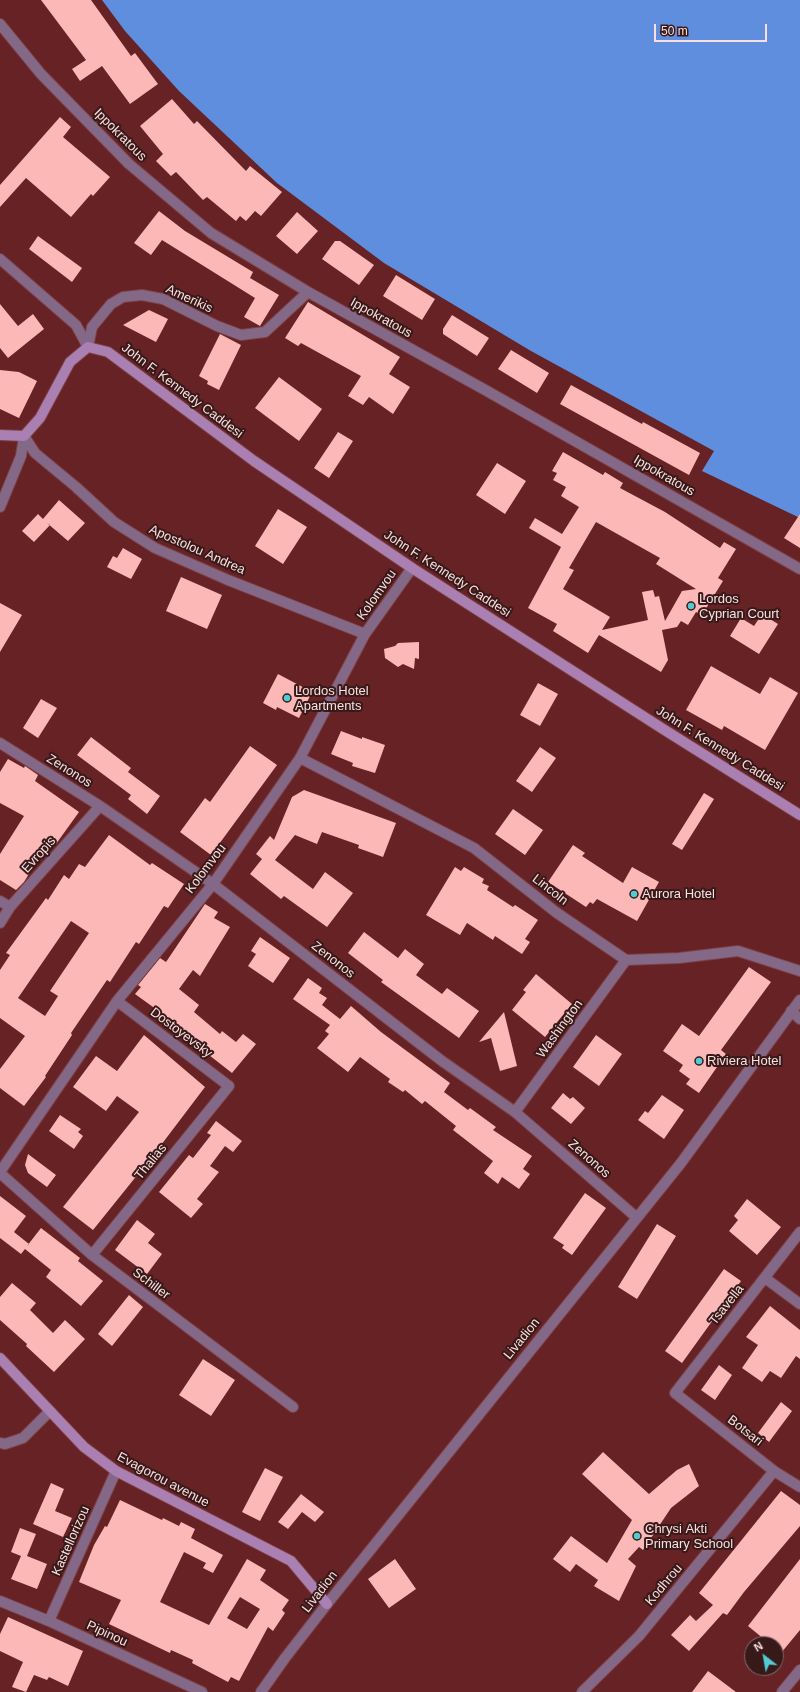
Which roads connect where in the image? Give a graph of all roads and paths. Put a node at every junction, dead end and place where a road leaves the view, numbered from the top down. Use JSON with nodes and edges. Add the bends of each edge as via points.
{"nodes":[{"id":1,"x":0,"y":24,"type":"edge"},
{"id":2,"x":0,"y":259,"type":"edge"},
{"id":3,"x":308,"y":292,"type":"junction"},
{"id":4,"x":88,"y":347,"type":"junction"},
{"id":5,"x":0,"y":435,"type":"edge"},
{"id":6,"x":24,"y":436,"type":"junction"},
{"id":7,"x":0,"y":507,"type":"edge"},
{"id":8,"x":412,"y":568,"type":"junction"},
{"id":9,"x":800,"y":569,"type":"edge"},
{"id":10,"x":365,"y":634,"type":"junction"},
{"id":11,"x":0,"y":743,"type":"edge"},
{"id":12,"x":300,"y":758,"type":"junction"},
{"id":13,"x":100,"y":806,"type":"junction"},
{"id":14,"x":800,"y":815,"type":"edge"},
{"id":15,"x":213,"y":884,"type":"junction"},
{"id":16,"x":0,"y":901,"type":"edge"},
{"id":17,"x":10,"y":907,"type":"junction"},
{"id":18,"x":0,"y":923,"type":"edge"},
{"id":19,"x":626,"y":960,"type":"junction"},
{"id":20,"x":800,"y":971,"type":"edge"},
{"id":21,"x":800,"y":1000,"type":"edge"},
{"id":22,"x":117,"y":1001,"type":"junction"},
{"id":23,"x":791,"y":1011,"type":"junction"},
{"id":24,"x":800,"y":1019,"type":"edge"},
{"id":25,"x":230,"y":1086,"type":"joint"},
{"id":26,"x":515,"y":1112,"type":"junction"},
{"id":27,"x":0,"y":1173,"type":"edge"},
{"id":28,"x":636,"y":1217,"type":"junction"},
{"id":29,"x":800,"y":1232,"type":"edge"},
{"id":30,"x":92,"y":1255,"type":"junction"},
{"id":31,"x":765,"y":1278,"type":"junction"},
{"id":32,"x":800,"y":1304,"type":"edge"},
{"id":33,"x":0,"y":1358,"type":"edge"},
{"id":34,"x":675,"y":1394,"type":"joint"},
{"id":35,"x":293,"y":1408,"type":"dead end"},
{"id":36,"x":50,"y":1412,"type":"junction"},
{"id":37,"x":0,"y":1443,"type":"edge"},
{"id":38,"x":116,"y":1471,"type":"junction"},
{"id":39,"x":774,"y":1471,"type":"junction"},
{"id":40,"x":800,"y":1487,"type":"edge"},
{"id":41,"x":0,"y":1601,"type":"edge"},
{"id":42,"x":327,"y":1604,"type":"junction"},
{"id":43,"x":49,"y":1621,"type":"junction"},
{"id":44,"x":800,"y":1670,"type":"edge"},
{"id":45,"x":202,"y":1692,"type":"edge"},
{"id":46,"x":262,"y":1692,"type":"edge"},
{"id":47,"x":582,"y":1692,"type":"edge"},
{"id":48,"x":782,"y":1692,"type":"edge"}],
"edges":[{"from":1,"to":3,"type":"street","name":"Ippokratous","via":[[42,74],[129,164],[211,233]]},
{"from":2,"to":4,"type":"street","via":[[76,325]]},
{"from":3,"to":4,"type":"street","name":"Amerikis","via":[[265,332],[241,335],[163,299],[142,295],[124,297],[111,304],[92,327]]},
{"from":3,"to":9,"type":"street","name":"Ippokratous"},
{"from":4,"to":6,"type":"street","via":[[70,362],[40,418]]},
{"from":4,"to":8,"type":"street","name":"John F. Kennedy Caddesi","via":[[108,352],[254,461]]},
{"from":5,"to":6,"type":"street"},
{"from":6,"to":7,"type":"street","via":[[20,456]]},
{"from":6,"to":10,"type":"street","name":"Apostolou Andrea","via":[[34,453],[114,522],[155,548]]},
{"from":8,"to":10,"type":"street","name":"Kolomvou"},
{"from":8,"to":14,"type":"street","name":"John F. Kennedy Caddesi"},
{"from":10,"to":12,"type":"street","name":"Kolomvou"},
{"from":11,"to":13,"type":"street","name":"Zenonos"},
{"from":12,"to":15,"type":"street","name":"Kolomvou"},
{"from":12,"to":19,"type":"street","name":"Lincoln","via":[[474,848],[557,913]]},
{"from":13,"to":15,"type":"street","name":"Zenonos"},
{"from":13,"to":17,"type":"street","name":"Evropis"},
{"from":15,"to":22,"type":"street","name":"Kolomvou"},
{"from":15,"to":26,"type":"street","name":"Zenonos","via":[[442,1061]]},
{"from":16,"to":17,"type":"street"},
{"from":17,"to":18,"type":"street","name":"Evropis"},
{"from":19,"to":20,"type":"street","via":[[679,958],[738,951]]},
{"from":19,"to":26,"type":"street","name":"Washington"},
{"from":21,"to":23,"type":"street","name":"Livadion"},
{"from":22,"to":25,"type":"street","name":"Dostoyevsky"},
{"from":22,"to":27,"type":"street","name":"Kolomvou"},
{"from":23,"to":24,"type":"street"},
{"from":23,"to":28,"type":"street","name":"Livadion","via":[[681,1163]]},
{"from":25,"to":30,"type":"street","name":"Thalias"},
{"from":26,"to":28,"type":"street","name":"Zenonos"},
{"from":27,"to":30,"type":"street","name":"Schiller"},
{"from":28,"to":42,"type":"street","name":"Livadion"},
{"from":29,"to":31,"type":"street","name":"Tsavella"},
{"from":30,"to":35,"type":"street","name":"Schiller"},
{"from":31,"to":32,"type":"street"},
{"from":31,"to":34,"type":"street","name":"Tsavella"},
{"from":33,"to":36,"type":"street","name":"Evagorou avenue"},
{"from":34,"to":39,"type":"street","name":"Botsari"},
{"from":36,"to":37,"type":"street","via":[[23,1438],[6,1444]]},
{"from":36,"to":38,"type":"street","name":"Evagorou avenue","via":[[84,1447]]},
{"from":38,"to":42,"type":"street","name":"Evagorou avenue","via":[[291,1560]]},
{"from":38,"to":43,"type":"street","name":"Kastellorizou"},
{"from":39,"to":40,"type":"street","name":"Botsari"},
{"from":39,"to":47,"type":"street","name":"Kodhrou","via":[[639,1636]]},
{"from":41,"to":43,"type":"street","name":"Pipinou"},
{"from":42,"to":46,"type":"street","name":"Livadion"},
{"from":43,"to":45,"type":"street","name":"Pipinou"},
{"from":44,"to":48,"type":"street"}]}
